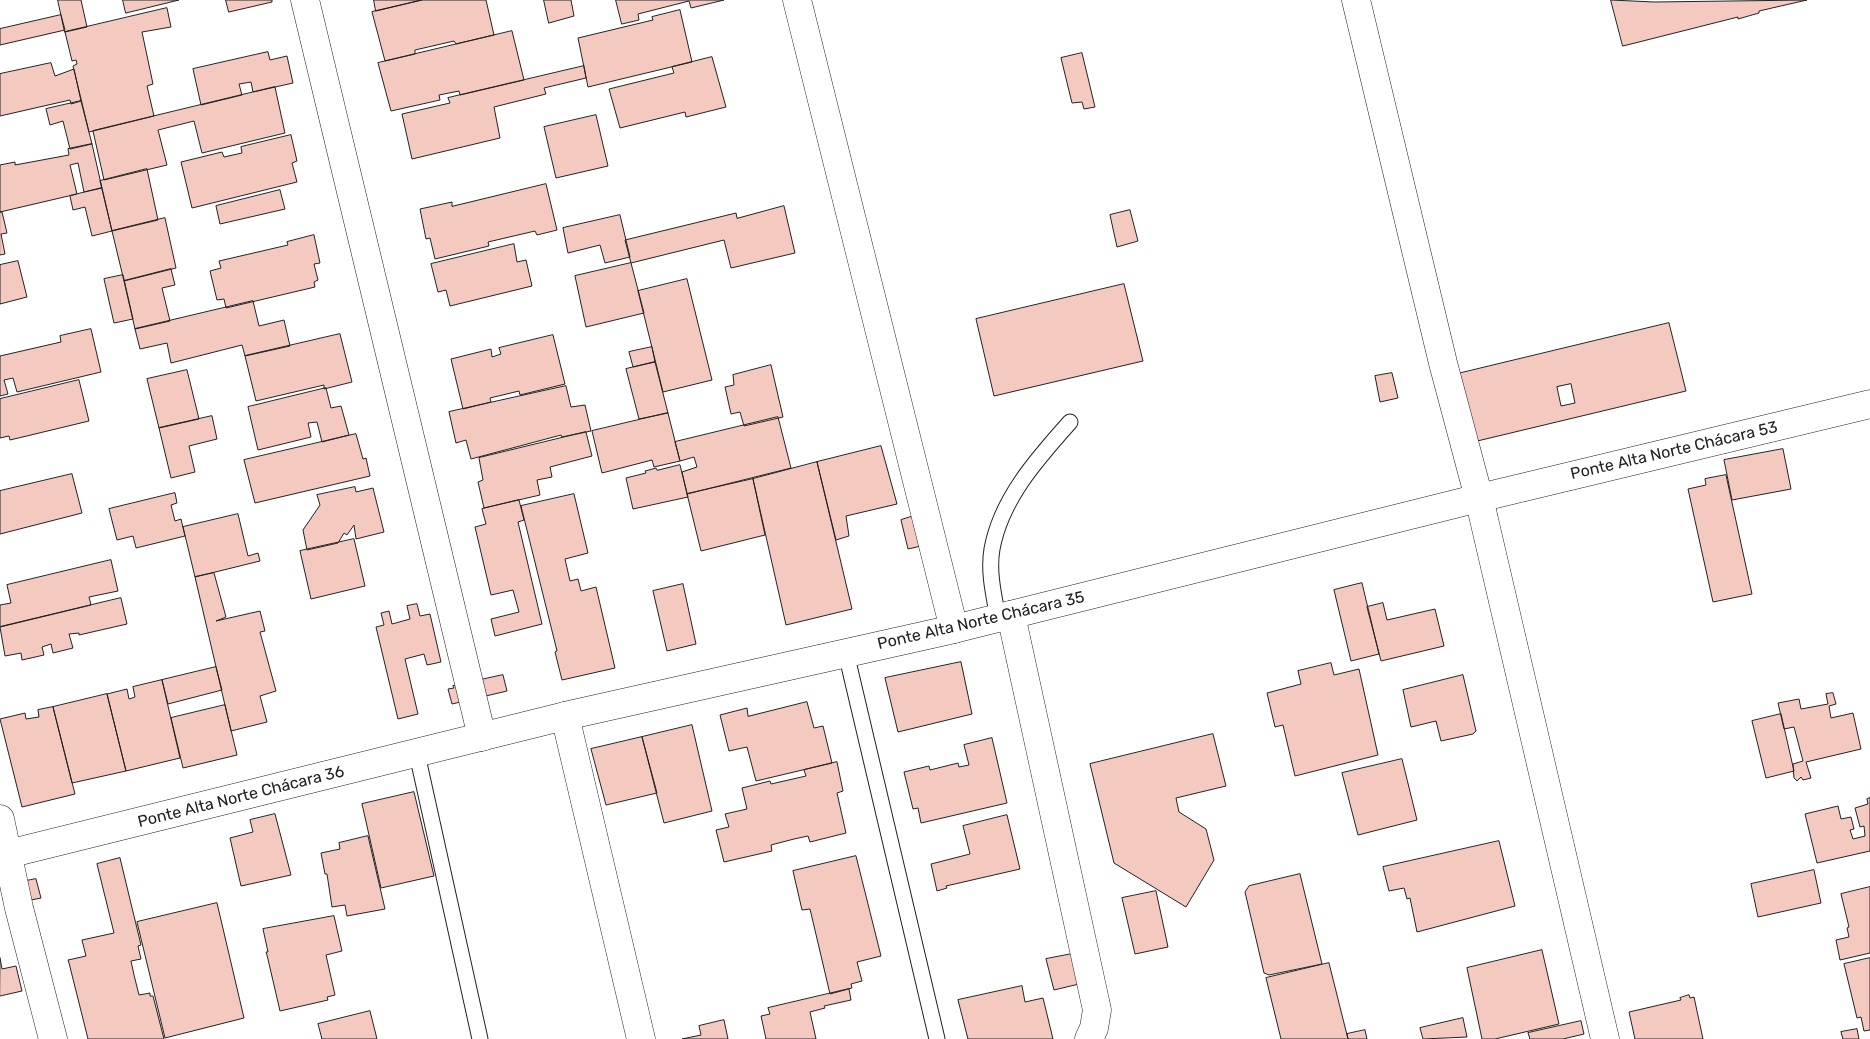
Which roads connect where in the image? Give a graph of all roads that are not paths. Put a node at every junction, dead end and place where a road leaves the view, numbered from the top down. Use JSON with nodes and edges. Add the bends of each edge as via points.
{"nodes":[{"id":1,"x":305,"y":0,"type":"edge"},
{"id":2,"x":797,"y":0,"type":"edge"},
{"id":3,"x":1356,"y":0,"type":"edge"},
{"id":4,"x":1870,"y":404,"type":"edge"},
{"id":5,"x":1070,"y":422,"type":"dead end"},
{"id":6,"x":1478,"y":498,"type":"junction"},
{"id":7,"x":1004,"y":616,"type":"junction"},
{"id":8,"x":954,"y":629,"type":"junction"},
{"id":9,"x":846,"y":653,"type":"junction"},
{"id":10,"x":565,"y":716,"type":"junction"},
{"id":11,"x":482,"y":737,"type":"junction"},
{"id":12,"x":417,"y":754,"type":"junction"},
{"id":13,"x":0,"y":820,"type":"edge"},
{"id":14,"x":4,"y":855,"type":"edge"},
{"id":15,"x":53,"y":1039,"type":"edge"},
{"id":16,"x":480,"y":1039,"type":"edge"},
{"id":17,"x":641,"y":1039,"type":"edge"},
{"id":18,"x":937,"y":1039,"type":"edge"},
{"id":19,"x":1089,"y":1039,"type":"edge"},
{"id":20,"x":1605,"y":1039,"type":"edge"}],
"edges":[{"from":1,"to":11,"type":"street"},
{"from":2,"to":8,"type":"street"},
{"from":3,"to":6,"type":"street"},
{"from":4,"to":6,"type":"street","name":"Ponte Alta Norte Chácara 53"},
{"from":5,"to":7,"type":"lane","via":[[1033,464],[999,522],[992,550],[991,576]]},
{"from":6,"to":7,"type":"street","name":"Ponte Alta Norte Chácara 35"},
{"from":6,"to":20,"type":"street"},
{"from":7,"to":8,"type":"street","name":"Ponte Alta Norte Chácara 35"},
{"from":7,"to":19,"type":"street","via":[[1097,1010]]},
{"from":8,"to":9,"type":"street","name":"Ponte Alta Norte Chácara 35"},
{"from":9,"to":10,"type":"street","name":"Ponte Alta Norte Chácara 35"},
{"from":9,"to":18,"type":"lane"},
{"from":10,"to":11,"type":"street","name":"Ponte Alta Norte Chácara 35"},
{"from":10,"to":17,"type":"street"},
{"from":11,"to":12,"type":"street","name":"Ponte Alta Norte Chácara 36"},
{"from":12,"to":14,"type":"street","name":"Ponte Alta Norte Chácara 36"},
{"from":12,"to":16,"type":"lane"},
{"from":13,"to":14,"type":"street"},
{"from":14,"to":15,"type":"street"}]}
